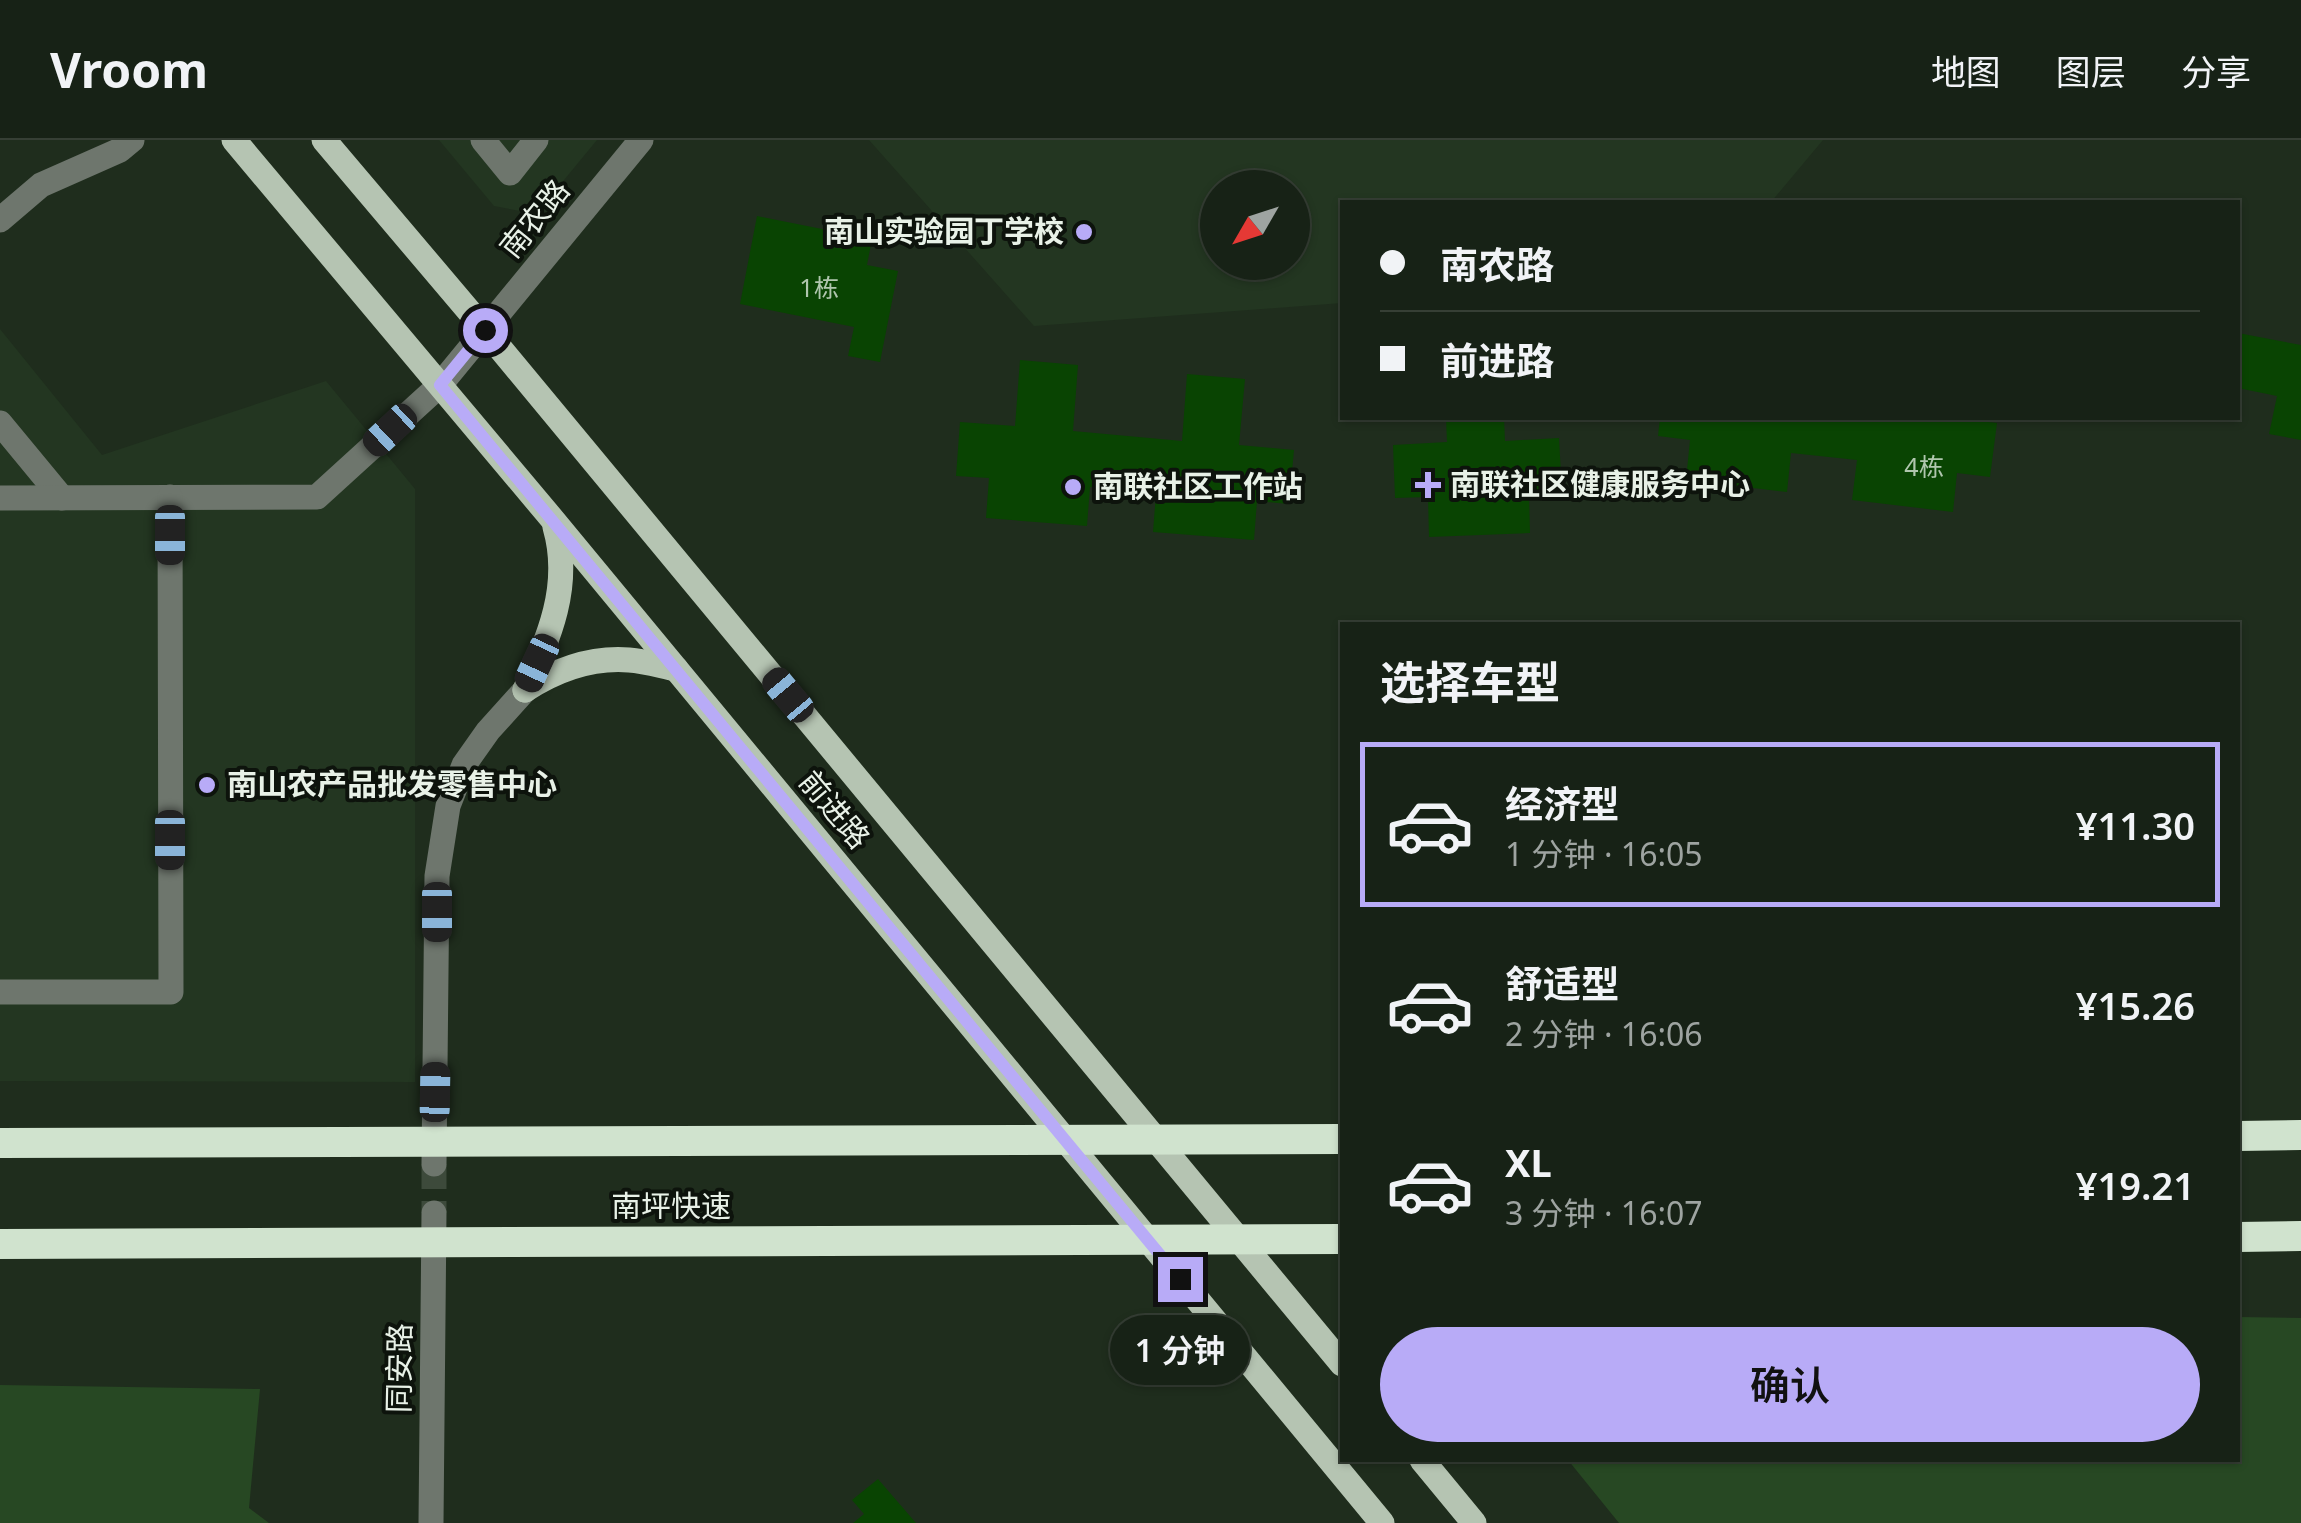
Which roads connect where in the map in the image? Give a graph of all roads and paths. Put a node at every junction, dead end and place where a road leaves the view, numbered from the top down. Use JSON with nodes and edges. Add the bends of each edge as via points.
{"nodes":[{"id":1,"x":132,"y":140,"type":"edge"},
{"id":2,"x":234,"y":140,"type":"edge"},
{"id":3,"x":324,"y":140,"type":"edge"},
{"id":4,"x":484,"y":140,"type":"edge"},
{"id":5,"x":536,"y":140,"type":"edge"},
{"id":6,"x":642,"y":140,"type":"edge"},
{"id":7,"x":0,"y":220,"type":"edge"},
{"id":8,"x":485,"y":330,"type":"junction"},
{"id":9,"x":440,"y":385,"type":"junction"},
{"id":10,"x":0,"y":423,"type":"edge"},
{"id":11,"x":170,"y":497,"type":"junction"},
{"id":12,"x":0,"y":498,"type":"edge"},
{"id":13,"x":62,"y":498,"type":"junction"},
{"id":14,"x":553,"y":520,"type":"junction"},
{"id":15,"x":676,"y":670,"type":"junction"},
{"id":16,"x":525,"y":690,"type":"junction"},
{"id":17,"x":0,"y":992,"type":"edge"},
{"id":18,"x":2240,"y":1136,"type":"edge"},
{"id":19,"x":2301,"y":1136,"type":"edge"},
{"id":20,"x":1340,"y":1138,"type":"edge"},
{"id":21,"x":0,"y":1142,"type":"edge"},
{"id":22,"x":434,"y":1164,"type":"tunnel mouth"},
{"id":23,"x":434,"y":1213,"type":"tunnel mouth"},
{"id":24,"x":2301,"y":1222,"type":"edge"},
{"id":25,"x":2240,"y":1223,"type":"edge"},
{"id":26,"x":2240,"y":1236,"type":"edge"},
{"id":27,"x":2301,"y":1236,"type":"edge"},
{"id":28,"x":1340,"y":1240,"type":"edge"},
{"id":29,"x":0,"y":1244,"type":"edge"},
{"id":30,"x":1340,"y":1362,"type":"edge"},
{"id":31,"x":1424,"y":1462,"type":"edge"},
{"id":32,"x":431,"y":1523,"type":"edge"},
{"id":33,"x":1382,"y":1523,"type":"edge"},
{"id":34,"x":1474,"y":1523,"type":"edge"}],
"edges":[{"from":1,"to":7,"type":"street","via":[[41,185]]},
{"from":2,"to":9,"type":"main road","name":"前进路"},
{"from":3,"to":8,"type":"main road","name":"前进路"},
{"from":4,"to":5,"type":"street","via":[[510,173]]},
{"from":6,"to":8,"type":"street","name":"南农路"},
{"from":8,"to":9,"type":"street","name":"南农路"},
{"from":8,"to":30,"type":"main road","name":"前进路"},
{"from":9,"to":11,"type":"street","name":"南农路","via":[[317,497]]},
{"from":9,"to":14,"type":"main road","name":"前进路"},
{"from":10,"to":13,"type":"street"},
{"from":11,"to":13,"type":"street","name":"南农路"},
{"from":11,"to":17,"type":"street","via":[[171,992]]},
{"from":12,"to":13,"type":"street","name":"南农路"},
{"from":14,"to":15,"type":"main road","name":"前进路"},
{"from":14,"to":16,"type":"main road","via":[[561,580],[554,622]]},
{"from":15,"to":16,"type":"main road","via":[[629,660],[586,662]]},
{"from":15,"to":33,"type":"main road","name":"前进路"},
{"from":16,"to":22,"type":"street","via":[[464,765],[448,806],[437,876]]},
{"from":18,"to":19,"type":"highway"},
{"from":20,"to":21,"type":"highway","bridge":true},
{"from":23,"to":32,"type":"street","name":"同安路"},
{"from":24,"to":25,"type":"street"},
{"from":26,"to":27,"type":"highway"},
{"from":28,"to":29,"type":"highway","name":"南坪快速","bridge":true},
{"from":31,"to":34,"type":"main road"}]}
